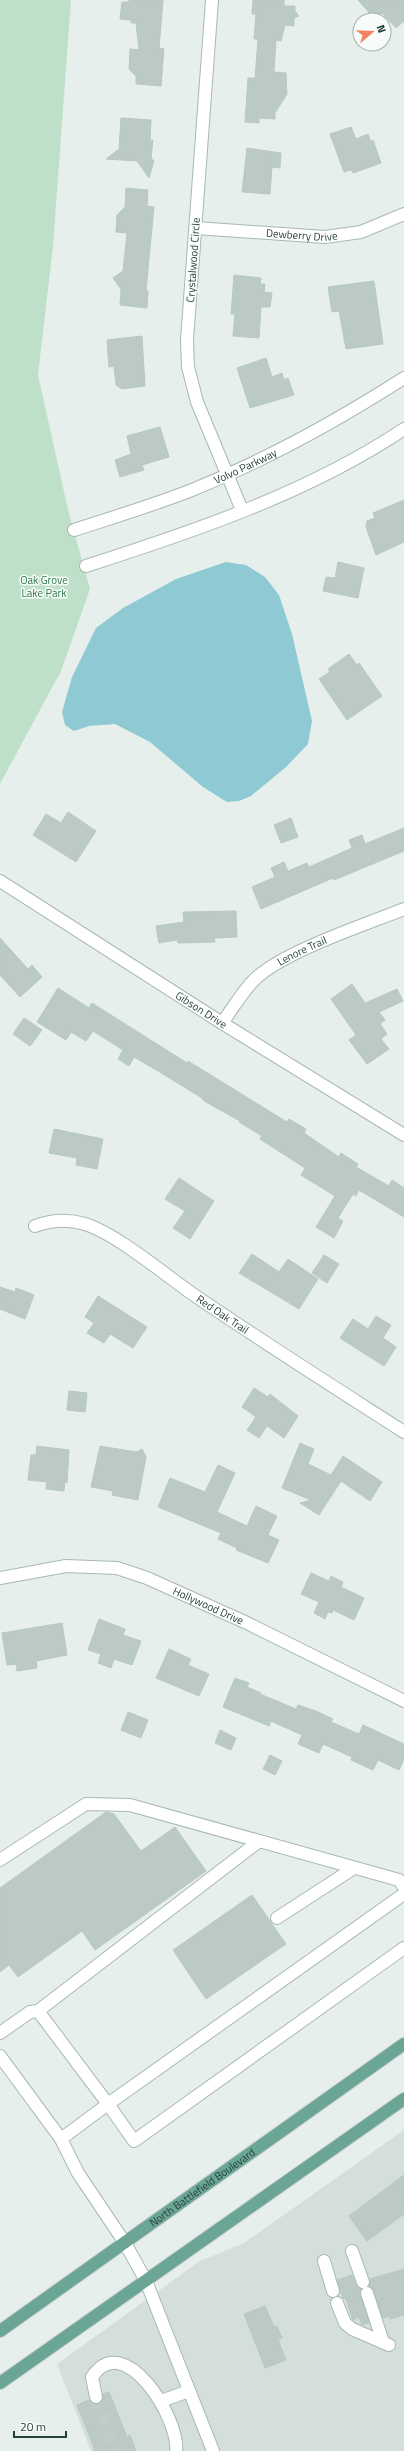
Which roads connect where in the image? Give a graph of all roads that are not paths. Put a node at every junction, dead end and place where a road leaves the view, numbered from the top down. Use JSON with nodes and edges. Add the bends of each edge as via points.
{"nodes":[{"id":1,"x":212,"y":0,"type":"edge"},
{"id":2,"x":404,"y":214,"type":"edge"},
{"id":3,"x":196,"y":228,"type":"junction"},
{"id":4,"x":404,"y":378,"type":"edge"},
{"id":5,"x":404,"y":429,"type":"edge"},
{"id":6,"x":227,"y":474,"type":"junction"},
{"id":7,"x":242,"y":510,"type":"junction"},
{"id":8,"x":74,"y":530,"type":"dead end"},
{"id":9,"x":86,"y":566,"type":"dead end"},
{"id":10,"x":0,"y":881,"type":"edge"},
{"id":11,"x":404,"y":908,"type":"edge"},
{"id":12,"x":222,"y":1023,"type":"junction"},
{"id":13,"x":404,"y":1135,"type":"edge"},
{"id":14,"x":35,"y":1226,"type":"dead end"},
{"id":15,"x":404,"y":1432,"type":"edge"},
{"id":16,"x":0,"y":1578,"type":"edge"},
{"id":17,"x":404,"y":1701,"type":"edge"},
{"id":18,"x":258,"y":1842,"type":"junction"},
{"id":19,"x":0,"y":1860,"type":"edge"},
{"id":20,"x":354,"y":1868,"type":"junction"},
{"id":21,"x":404,"y":1887,"type":"edge"},
{"id":22,"x":404,"y":1894,"type":"edge"},
{"id":23,"x":277,"y":1918,"type":"dead end"},
{"id":24,"x":404,"y":1948,"type":"edge"},
{"id":25,"x":38,"y":2011,"type":"junction"},
{"id":26,"x":0,"y":2033,"type":"edge"},
{"id":27,"x":404,"y":2044,"type":"edge"},
{"id":28,"x":0,"y":2056,"type":"edge"},
{"id":29,"x":404,"y":2099,"type":"edge"},
{"id":30,"x":108,"y":2104,"type":"junction"},
{"id":31,"x":61,"y":2139,"type":"junction"},
{"id":32,"x":125,"y":2243,"type":"junction"},
{"id":33,"x":352,"y":2251,"type":"dead end"},
{"id":34,"x":324,"y":2261,"type":"dead end"},
{"id":35,"x":146,"y":2281,"type":"junction"},
{"id":36,"x":0,"y":2331,"type":"edge"},
{"id":37,"x":0,"y":2383,"type":"edge"},
{"id":38,"x":189,"y":2390,"type":"junction"},
{"id":39,"x":96,"y":2397,"type":"tunnel mouth"},
{"id":40,"x":161,"y":2401,"type":"junction"},
{"id":41,"x":176,"y":2451,"type":"edge"},
{"id":42,"x":213,"y":2451,"type":"edge"}],
"edges":[{"from":1,"to":3,"type":"street","name":"Crystalwood Circle"},
{"from":2,"to":3,"type":"street","name":"Dewberry Drive","via":[[361,232],[325,237]]},
{"from":3,"to":6,"type":"street","name":"Crystalwood Circle","via":[[187,340],[188,367],[197,402]]},
{"from":4,"to":6,"type":"street","name":"Volvo Parkway","via":[[315,431]]},
{"from":5,"to":7,"type":"street","via":[[324,475]]},
{"from":6,"to":7,"type":"street","name":"Crystalwood Circle"},
{"from":6,"to":8,"type":"street","name":"Volvo Parkway","via":[[149,506]]},
{"from":7,"to":9,"type":"street"},
{"from":10,"to":12,"type":"street","name":"Gibson Drive"},
{"from":11,"to":12,"type":"street","name":"Lenore Trail","via":[[272,967],[246,989]]},
{"from":12,"to":13,"type":"street","name":"Gibson Drive"},
{"from":14,"to":15,"type":"street","name":"Red Oak Trail","via":[[52,1220],[72,1222],[85,1224],[109,1236],[235,1323]]},
{"from":16,"to":17,"type":"street","name":"Hollywood Drive","via":[[66,1566],[118,1568],[147,1578],[247,1623]]},
{"from":18,"to":19,"type":"street","via":[[130,1805],[86,1804]]},
{"from":18,"to":20,"type":"street"},
{"from":18,"to":25,"type":"street"},
{"from":20,"to":21,"type":"street","via":[[399,1880]]},
{"from":20,"to":23,"type":"street"},
{"from":22,"to":30,"type":"street"},
{"from":24,"to":30,"type":"street","via":[[134,2141]]},
{"from":25,"to":26,"type":"street","via":[[30,2012]]},
{"from":25,"to":30,"type":"street"},
{"from":27,"to":32,"type":"main road","name":"North Battlefield Boulevard"},
{"from":28,"to":31,"type":"street"},
{"from":29,"to":35,"type":"main road"},
{"from":30,"to":31,"type":"street"},
{"from":31,"to":32,"type":"street","via":[[78,2173]]},
{"from":32,"to":35,"type":"street"},
{"from":32,"to":36,"type":"main road","name":"North Battlefield Boulevard"},
{"from":33,"to":34,"type":"street","via":[[386,2343],[352,2329],[345,2323]]},
{"from":35,"to":37,"type":"main road"},
{"from":35,"to":38,"type":"street"},
{"from":38,"to":40,"type":"street"},
{"from":38,"to":42,"type":"street"},
{"from":39,"to":40,"type":"street","via":[[92,2377],[97,2370],[112,2364],[121,2364],[132,2367]]},
{"from":40,"to":41,"type":"street","via":[[177,2442]]}]}
